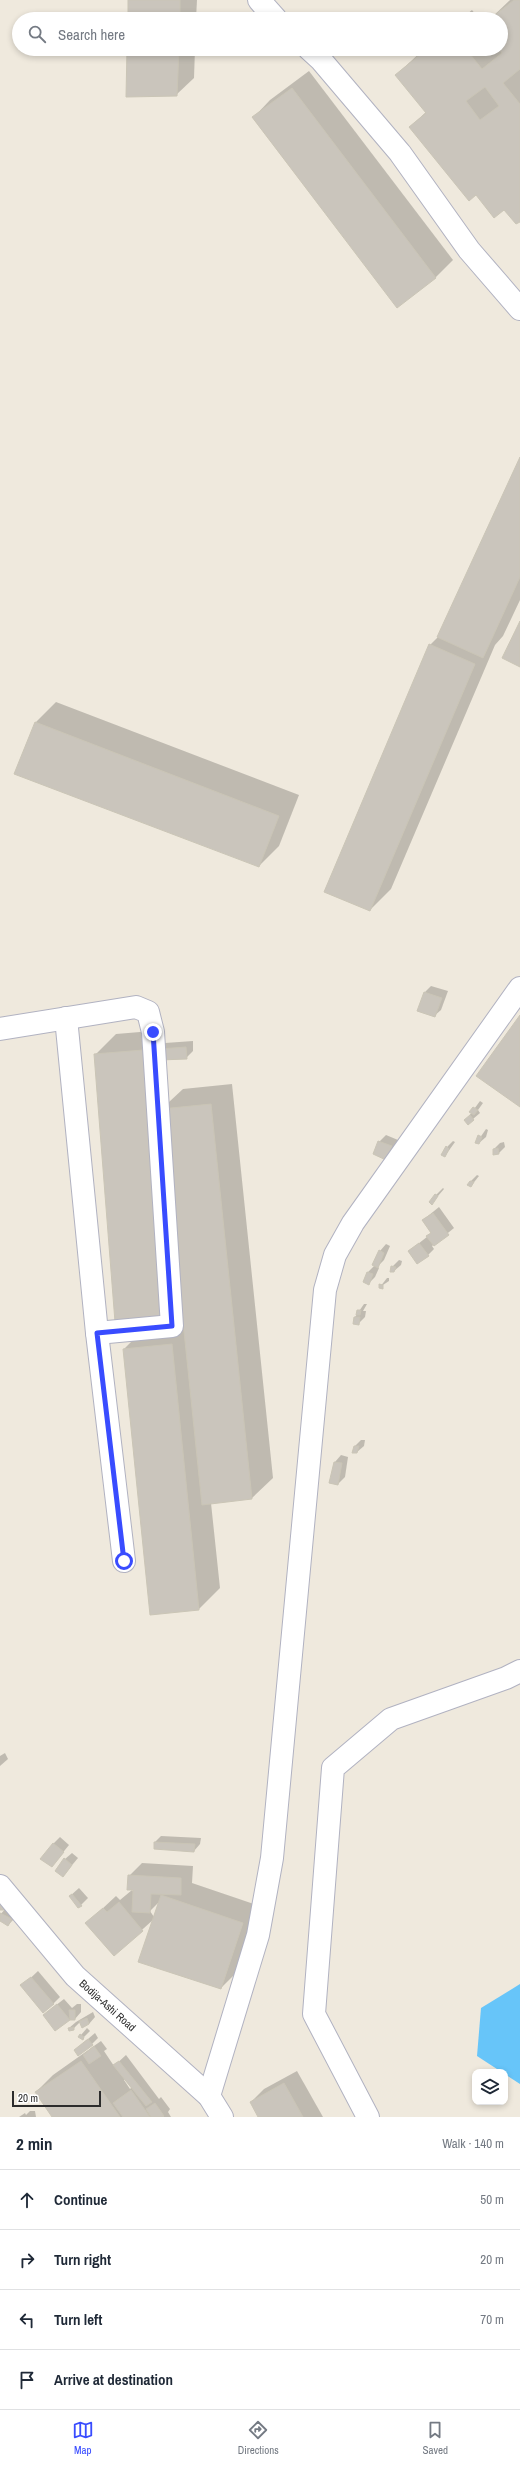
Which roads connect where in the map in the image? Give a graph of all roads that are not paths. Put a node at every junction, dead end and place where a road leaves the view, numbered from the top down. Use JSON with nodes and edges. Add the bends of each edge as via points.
{"nodes":[{"id":1,"x":259,"y":0,"type":"edge"},
{"id":2,"x":270,"y":12,"type":"edge"},
{"id":3,"x":317,"y":56,"type":"edge"},
{"id":4,"x":520,"y":308,"type":"edge"},
{"id":5,"x":520,"y":988,"type":"edge"},
{"id":6,"x":66,"y":1018,"type":"junction"},
{"id":7,"x":0,"y":1029,"type":"edge"},
{"id":8,"x":97,"y":1333,"type":"junction"},
{"id":9,"x":124,"y":1561,"type":"dead end"},
{"id":10,"x":520,"y":1671,"type":"edge"},
{"id":11,"x":0,"y":1886,"type":"edge"},
{"id":12,"x":209,"y":2096,"type":"junction"},
{"id":13,"x":222,"y":2117,"type":"edge"},
{"id":14,"x":368,"y":2117,"type":"edge"}],
"edges":[{"from":1,"to":2,"type":"street"},
{"from":3,"to":4,"type":"street","via":[[400,153],[469,250]]},
{"from":5,"to":12,"type":"street","via":[[353,1223],[335,1255],[325,1290],[272,1858],[258,1935]]},
{"from":6,"to":7,"type":"street"},
{"from":6,"to":8,"type":"street"},
{"from":6,"to":8,"type":"street","via":[[136,1007],[148,1012],[153,1032],[172,1326]]},
{"from":8,"to":9,"type":"street"},
{"from":10,"to":14,"type":"street","via":[[391,1718],[332,1768],[314,2014]]},
{"from":11,"to":12,"type":"street","name":"Bodija-Ashi Road","via":[[75,1976]]},
{"from":12,"to":13,"type":"street","name":"Bodija-Ashi Road"}]}
